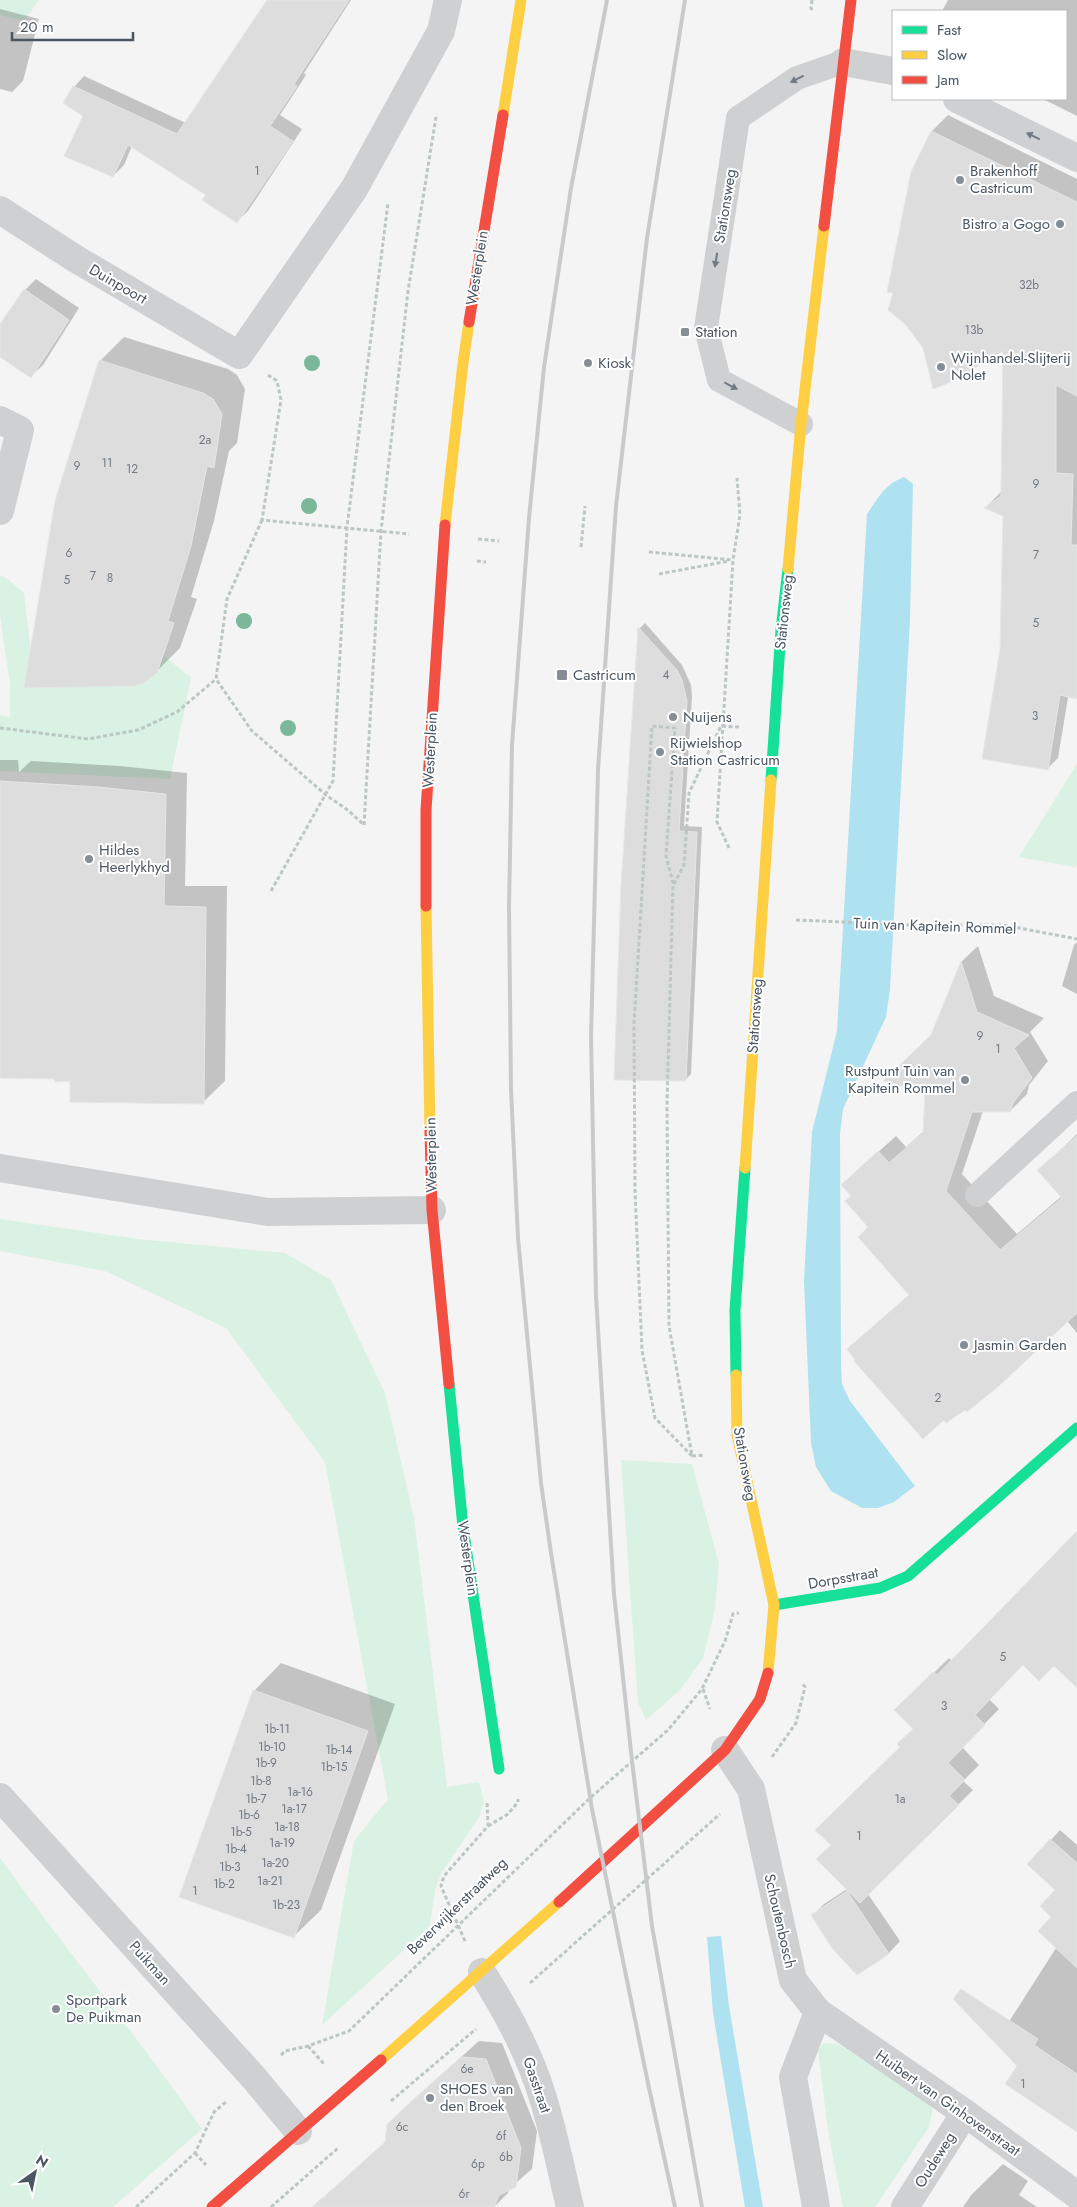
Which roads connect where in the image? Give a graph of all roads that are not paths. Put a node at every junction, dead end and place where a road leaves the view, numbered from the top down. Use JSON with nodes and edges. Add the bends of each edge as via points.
{"nodes":[{"id":1,"x":448,"y":0,"type":"edge"},
{"id":2,"x":521,"y":0,"type":"edge"},
{"id":3,"x":851,"y":0,"type":"edge"},
{"id":4,"x":843,"y":62,"type":"junction"},
{"id":5,"x":892,"y":71,"type":"edge"},
{"id":6,"x":959,"y":100,"type":"edge"},
{"id":7,"x":1077,"y":158,"type":"edge"},
{"id":8,"x":0,"y":210,"type":"edge"},
{"id":9,"x":0,"y":420,"type":"edge"},
{"id":10,"x":801,"y":424,"type":"junction"},
{"id":11,"x":0,"y":511,"type":"edge"},
{"id":12,"x":1077,"y":1103,"type":"edge"},
{"id":13,"x":0,"y":1168,"type":"edge"},
{"id":14,"x":977,"y":1195,"type":"dead end"},
{"id":15,"x":432,"y":1210,"type":"junction"},
{"id":16,"x":1077,"y":1428,"type":"edge"},
{"id":17,"x":774,"y":1605,"type":"junction"},
{"id":18,"x":725,"y":1750,"type":"junction"},
{"id":19,"x":499,"y":1769,"type":"road end"},
{"id":20,"x":0,"y":1797,"type":"edge"},
{"id":21,"x":482,"y":1972,"type":"junction"},
{"id":22,"x":818,"y":2012,"type":"junction"},
{"id":23,"x":965,"y":2113,"type":"junction"},
{"id":24,"x":298,"y":2131,"type":"junction"},
{"id":25,"x":1077,"y":2195,"type":"edge"},
{"id":26,"x":212,"y":2207,"type":"edge"},
{"id":27,"x":570,"y":2207,"type":"edge"},
{"id":28,"x":816,"y":2207,"type":"edge"},
{"id":29,"x":905,"y":2207,"type":"edge"}],
"edges":[{"from":1,"to":8,"type":"street","name":"Duinpoort","via":[[441,31],[354,189],[239,355]]},
{"from":2,"to":15,"type":"main road","name":"Westerplein","via":[[463,363],[444,537],[426,810]]},
{"from":3,"to":4,"type":"main road","name":"Stationsweg"},
{"from":4,"to":5,"type":"street"},
{"from":4,"to":10,"type":"main road","name":"Stationsweg"},
{"from":4,"to":10,"type":"lane","name":"Stationsweg","one_way":true,"via":[[797,78],[738,118],[706,328],[719,380]]},
{"from":7,"to":6,"type":"street","one_way":true},
{"from":9,"to":11,"type":"street","via":[[20,430]]},
{"from":10,"to":17,"type":"main road","name":"Stationsweg","via":[[781,630],[736,1310],[737,1435]]},
{"from":12,"to":14,"type":"lane"},
{"from":13,"to":15,"type":"street","via":[[268,1212]]},
{"from":15,"to":19,"type":"main road","name":"Westerplein","via":[[463,1527]]},
{"from":16,"to":17,"type":"main road","name":"Dorpsstraat","via":[[908,1576],[880,1588]]},
{"from":17,"to":18,"type":"main road","via":[[771,1650],[760,1699]]},
{"from":18,"to":21,"type":"main road"},
{"from":18,"to":22,"type":"street","name":"Schoutenbosch","via":[[751,1788],[793,1980]]},
{"from":20,"to":24,"type":"street","name":"Puikman"},
{"from":21,"to":24,"type":"main road"},
{"from":21,"to":27,"type":"street","name":"Gasstraat","via":[[508,2015],[542,2095]]},
{"from":22,"to":23,"type":"street","name":"Huibert van Ginhovenstraat"},
{"from":22,"to":28,"type":"street","via":[[793,2077]]},
{"from":23,"to":25,"type":"street","name":"Huibert van Ginhovenstraat"},
{"from":23,"to":29,"type":"street","name":"Oudeweg"},
{"from":24,"to":26,"type":"main road"}]}
